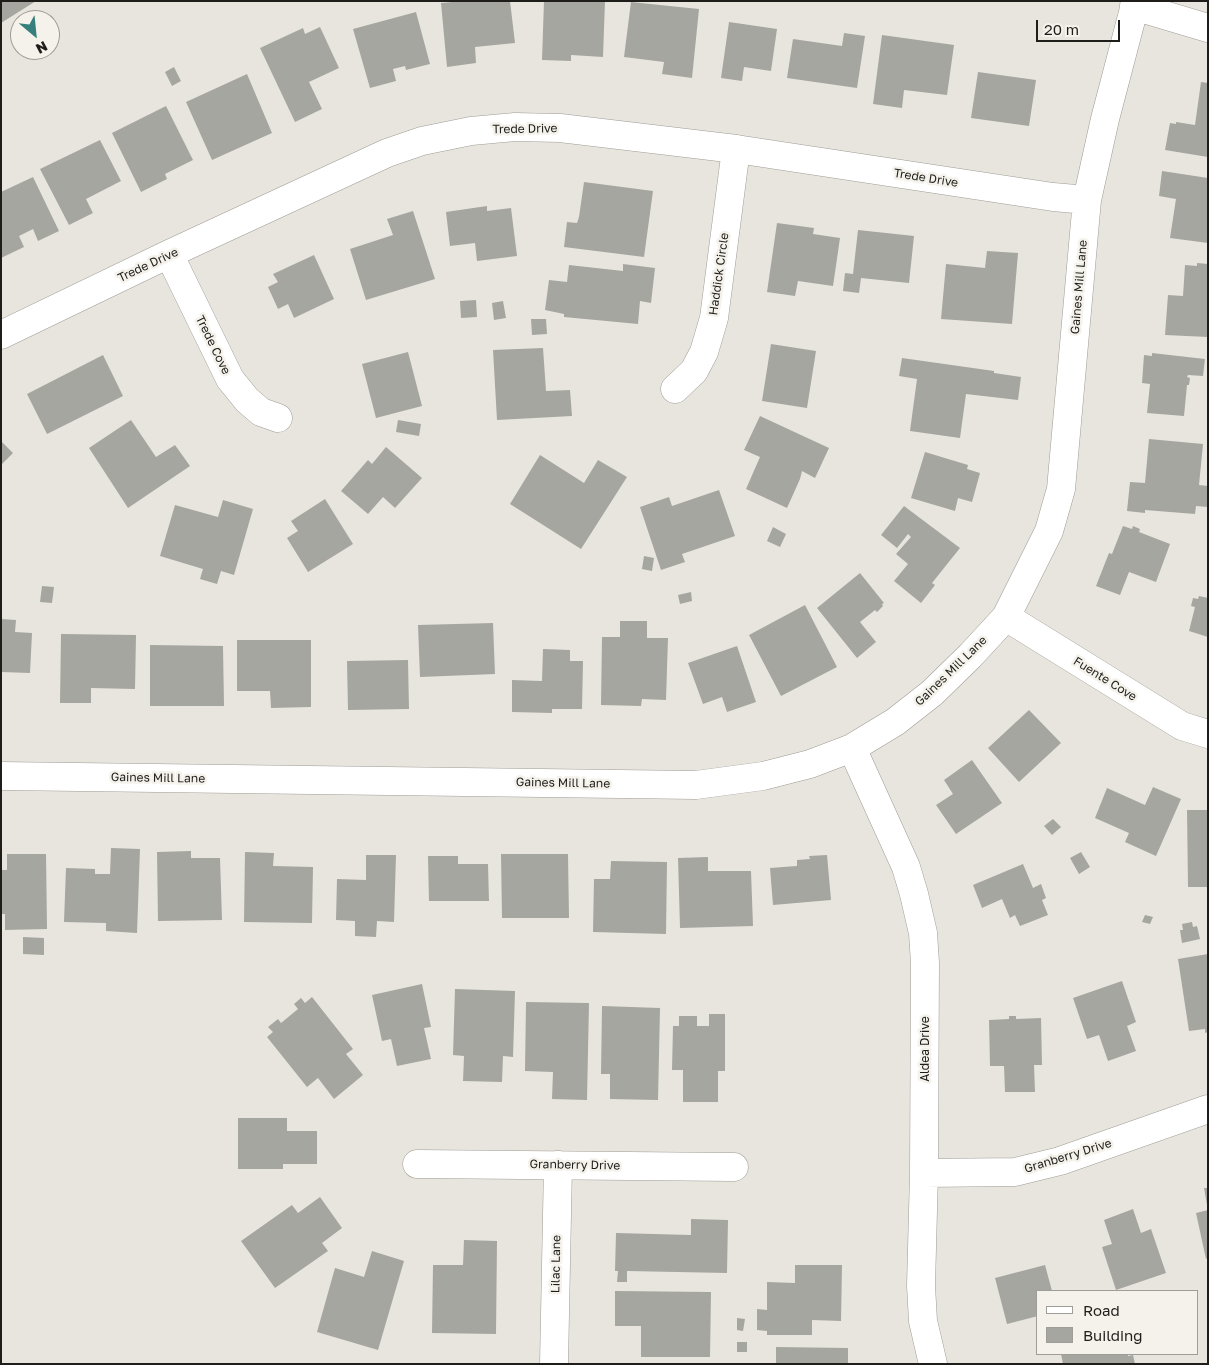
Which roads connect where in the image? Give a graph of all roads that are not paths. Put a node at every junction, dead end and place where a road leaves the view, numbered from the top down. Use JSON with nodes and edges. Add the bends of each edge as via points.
{"nodes":[{"id":1,"x":1135,"y":4,"type":"edge"},
{"id":2,"x":1208,"y":28,"type":"edge"},
{"id":3,"x":736,"y":149,"type":"junction"},
{"id":4,"x":1087,"y":200,"type":"junction"},
{"id":5,"x":169,"y":254,"type":"junction"},
{"id":6,"x":1,"y":335,"type":"edge"},
{"id":7,"x":675,"y":388,"type":"dead end"},
{"id":8,"x":278,"y":418,"type":"dead end"},
{"id":9,"x":1006,"y":617,"type":"junction"},
{"id":10,"x":1208,"y":734,"type":"edge"},
{"id":11,"x":852,"y":748,"type":"junction"},
{"id":12,"x":1,"y":776,"type":"edge"},
{"id":13,"x":1208,"y":1109,"type":"edge"},
{"id":14,"x":417,"y":1164,"type":"dead end"},
{"id":15,"x":558,"y":1165,"type":"junction"},
{"id":16,"x":734,"y":1167,"type":"dead end"},
{"id":17,"x":924,"y":1173,"type":"junction"},
{"id":18,"x":554,"y":1364,"type":"edge"},
{"id":19,"x":933,"y":1364,"type":"edge"}],
"edges":[{"from":1,"to":2,"type":"street"},
{"from":1,"to":4,"type":"street","name":"Gaines Mill Lane"},
{"from":3,"to":4,"type":"street","name":"Trede Drive"},
{"from":3,"to":5,"type":"street","name":"Trede Drive","via":[[560,128],[515,127],[471,131],[422,141],[388,153]]},
{"from":3,"to":7,"type":"street","name":"Haddick Circle","via":[[714,318],[704,352],[694,371]]},
{"from":4,"to":9,"type":"street","name":"Gaines Mill Lane","via":[[1061,489],[1049,531]]},
{"from":5,"to":6,"type":"street","name":"Trede Drive"},
{"from":5,"to":8,"type":"street","name":"Trede Cove","via":[[230,379],[247,400],[262,412]]},
{"from":9,"to":10,"type":"street","name":"Fuente Cove","via":[[1182,726]]},
{"from":9,"to":11,"type":"street","name":"Gaines Mill Lane","via":[[932,693],[895,722]]},
{"from":11,"to":12,"type":"street","name":"Gaines Mill Lane","via":[[810,764],[763,776],[696,784]]},
{"from":11,"to":17,"type":"street","name":"Aldea Drive","via":[[906,867],[923,933]]},
{"from":13,"to":17,"type":"street","name":"Granberry Drive","via":[[1060,1160],[1014,1172]]},
{"from":14,"to":15,"type":"street","name":"Granberry Drive"},
{"from":15,"to":16,"type":"street","name":"Granberry Drive"},
{"from":15,"to":18,"type":"street","name":"Lilac Lane"},
{"from":17,"to":19,"type":"street","name":"Aldea Drive","via":[[921,1286],[923,1320]]}]}
